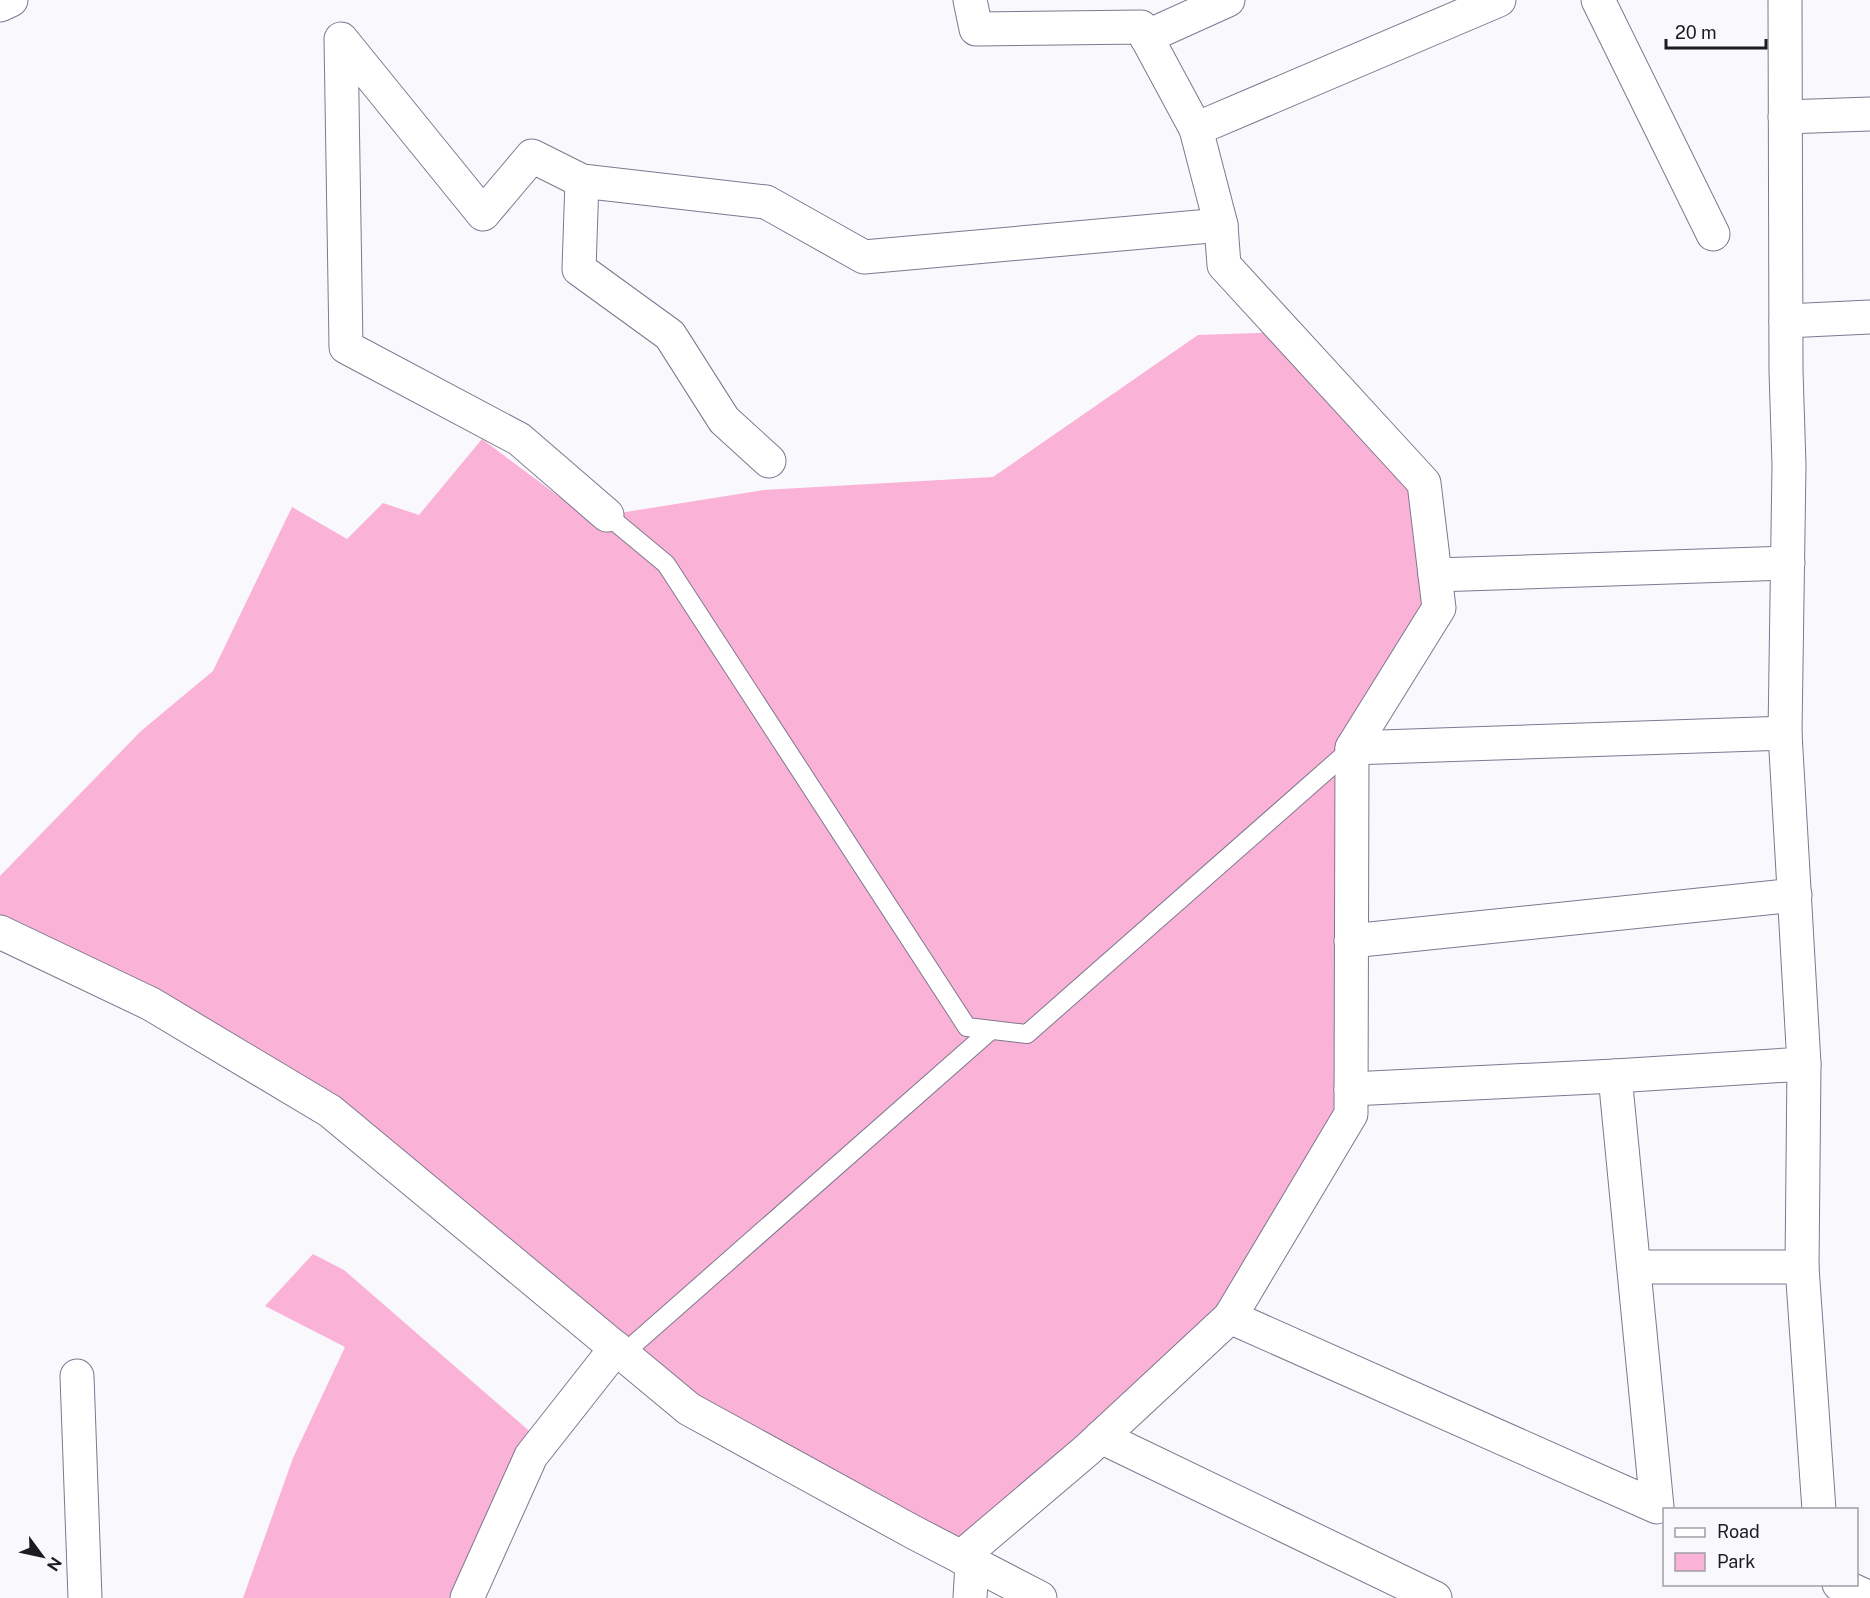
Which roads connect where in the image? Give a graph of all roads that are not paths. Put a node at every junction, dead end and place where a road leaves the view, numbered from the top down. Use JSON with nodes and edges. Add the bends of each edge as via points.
{"nodes":[{"id":1,"x":11,"y":0,"type":"edge"},
{"id":2,"x":970,"y":0,"type":"edge"},
{"id":3,"x":1228,"y":0,"type":"edge"},
{"id":4,"x":1499,"y":0,"type":"edge"},
{"id":5,"x":1598,"y":0,"type":"edge"},
{"id":6,"x":1785,"y":0,"type":"edge"},
{"id":7,"x":0,"y":5,"type":"edge"},
{"id":8,"x":1146,"y":37,"type":"junction"},
{"id":9,"x":1870,"y":114,"type":"edge"},
{"id":10,"x":1785,"y":117,"type":"junction"},
{"id":11,"x":1196,"y":129,"type":"junction"},
{"id":12,"x":582,"y":181,"type":"junction"},
{"id":13,"x":1221,"y":225,"type":"junction"},
{"id":14,"x":1713,"y":234,"type":"dead end"},
{"id":15,"x":1870,"y":317,"type":"edge"},
{"id":16,"x":1786,"y":321,"type":"junction"},
{"id":17,"x":769,"y":461,"type":"dead end"},
{"id":18,"x":607,"y":515,"type":"joint"},
{"id":19,"x":1788,"y":563,"type":"junction"},
{"id":20,"x":1435,"y":575,"type":"junction"},
{"id":21,"x":1785,"y":733,"type":"junction"},
{"id":22,"x":1352,"y":748,"type":"junction"},
{"id":23,"x":1795,"y":895,"type":"junction"},
{"id":24,"x":0,"y":932,"type":"edge"},
{"id":25,"x":1351,"y":940,"type":"junction"},
{"id":26,"x":991,"y":1030,"type":"junction"},
{"id":27,"x":1804,"y":1064,"type":"junction"},
{"id":28,"x":1615,"y":1076,"type":"junction"},
{"id":29,"x":1351,"y":1089,"type":"junction"},
{"id":30,"x":1634,"y":1267,"type":"junction"},
{"id":31,"x":1802,"y":1267,"type":"junction"},
{"id":32,"x":1230,"y":1317,"type":"junction"},
{"id":33,"x":620,"y":1351,"type":"junction"},
{"id":34,"x":77,"y":1376,"type":"dead end"},
{"id":35,"x":1101,"y":1437,"type":"junction"},
{"id":36,"x":1661,"y":1508,"type":"edge"},
{"id":37,"x":1819,"y":1508,"type":"edge"},
{"id":38,"x":966,"y":1560,"type":"junction"},
{"id":39,"x":1843,"y":1586,"type":"edge"},
{"id":40,"x":85,"y":1598,"type":"edge"},
{"id":41,"x":467,"y":1598,"type":"edge"},
{"id":42,"x":970,"y":1598,"type":"edge"},
{"id":43,"x":1040,"y":1598,"type":"edge"},
{"id":44,"x":1435,"y":1598,"type":"edge"},
{"id":45,"x":1870,"y":1598,"type":"edge"}],
"edges":[{"from":1,"to":7,"type":"street"},
{"from":2,"to":8,"type":"street","via":[[976,29],[1141,27]]},
{"from":3,"to":8,"type":"street"},
{"from":4,"to":11,"type":"street"},
{"from":5,"to":14,"type":"street"},
{"from":6,"to":10,"type":"street"},
{"from":8,"to":11,"type":"street"},
{"from":9,"to":10,"type":"street"},
{"from":10,"to":16,"type":"street"},
{"from":11,"to":13,"type":"street"},
{"from":12,"to":13,"type":"street","via":[[766,202],[864,257]]},
{"from":12,"to":17,"type":"street","via":[[579,269],[670,335],[724,420]]},
{"from":12,"to":18,"type":"street","via":[[532,156],[483,214],[341,39],[346,347],[519,439]]},
{"from":13,"to":20,"type":"street","via":[[1224,265],[1424,483]]},
{"from":15,"to":16,"type":"street"},
{"from":16,"to":19,"type":"street"},
{"from":18,"to":26,"type":"lane","via":[[666,564],[967,1027]]},
{"from":19,"to":20,"type":"street"},
{"from":19,"to":21,"type":"street"},
{"from":20,"to":22,"type":"street","via":[[1439,608]]},
{"from":21,"to":22,"type":"street"},
{"from":21,"to":23,"type":"street"},
{"from":22,"to":25,"type":"street"},
{"from":22,"to":26,"type":"lane","via":[[1027,1034]]},
{"from":23,"to":25,"type":"street"},
{"from":23,"to":27,"type":"street"},
{"from":24,"to":33,"type":"street","via":[[151,1004],[330,1111]]},
{"from":25,"to":29,"type":"street"},
{"from":26,"to":33,"type":"lane"},
{"from":27,"to":28,"type":"street"},
{"from":27,"to":31,"type":"street"},
{"from":28,"to":29,"type":"street"},
{"from":28,"to":30,"type":"street"},
{"from":29,"to":32,"type":"street","via":[[1352,1114]]},
{"from":30,"to":31,"type":"street"},
{"from":30,"to":36,"type":"street"},
{"from":31,"to":37,"type":"street"},
{"from":32,"to":35,"type":"street"},
{"from":32,"to":36,"type":"street"},
{"from":33,"to":38,"type":"street","via":[[689,1409]]},
{"from":33,"to":41,"type":"street","via":[[531,1456]]},
{"from":34,"to":40,"type":"street"},
{"from":35,"to":38,"type":"street"},
{"from":35,"to":44,"type":"street"},
{"from":38,"to":42,"type":"street"},
{"from":38,"to":43,"type":"street"},
{"from":39,"to":45,"type":"street"}]}
